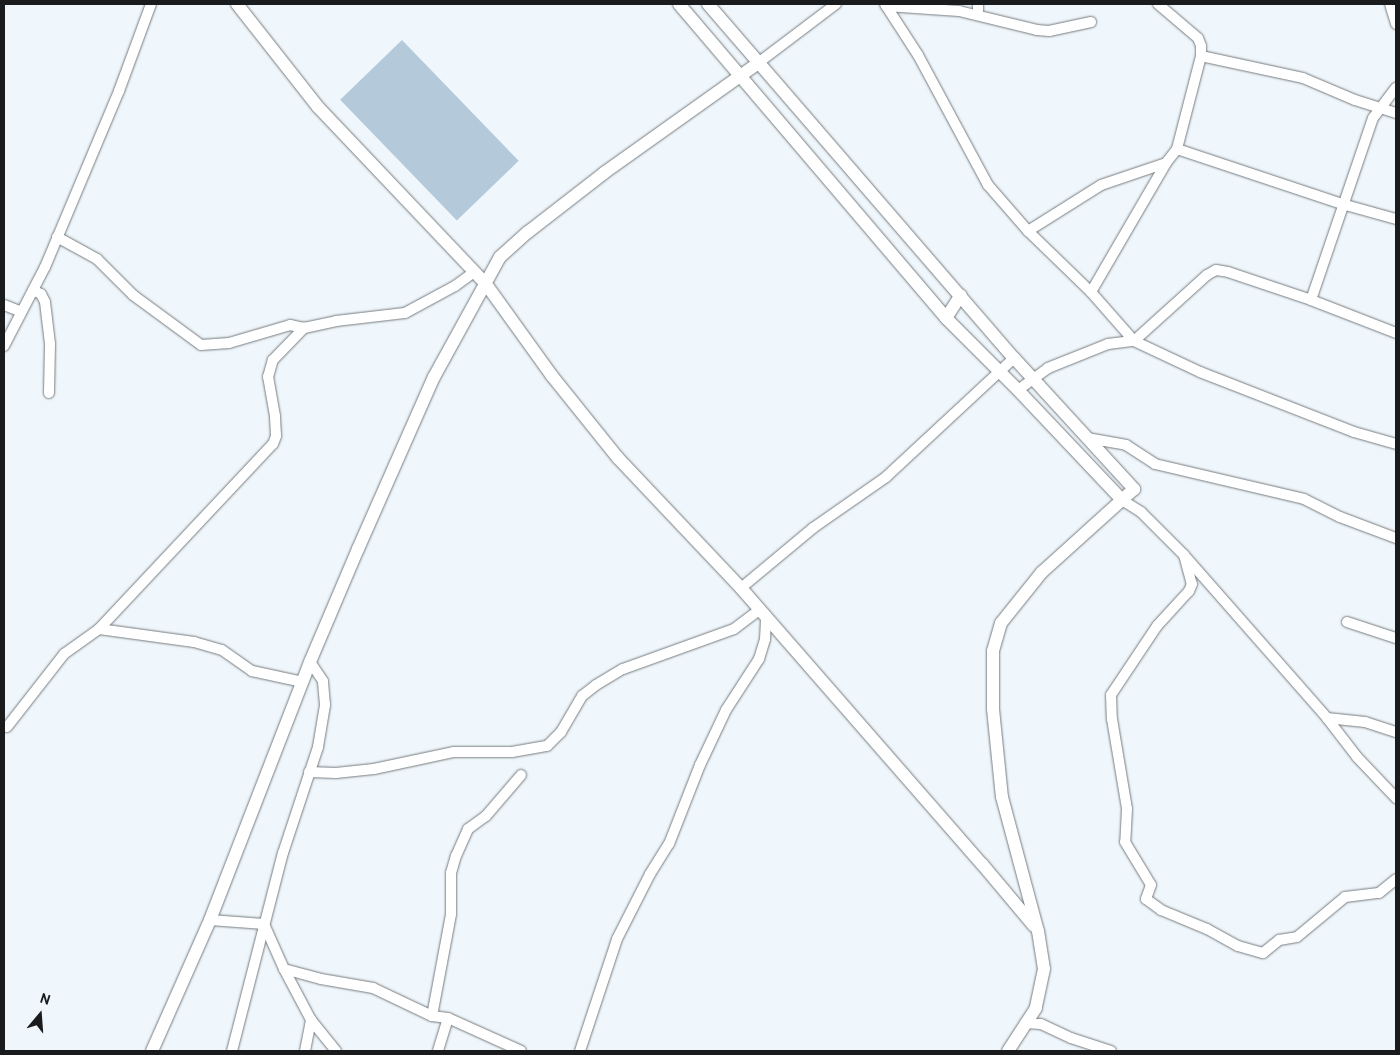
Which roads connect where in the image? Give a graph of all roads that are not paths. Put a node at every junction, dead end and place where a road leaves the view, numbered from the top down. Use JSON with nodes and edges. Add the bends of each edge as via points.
{"nodes":[{"id":1,"x":151,"y":4,"type":"edge"},
{"id":2,"x":237,"y":4,"type":"edge"},
{"id":3,"x":679,"y":4,"type":"edge"},
{"id":4,"x":708,"y":4,"type":"edge"},
{"id":5,"x":836,"y":4,"type":"edge"},
{"id":6,"x":1158,"y":4,"type":"edge"},
{"id":7,"x":1390,"y":4,"type":"edge"},
{"id":8,"x":886,"y":5,"type":"edge"},
{"id":9,"x":978,"y":9,"type":"edge"},
{"id":10,"x":1091,"y":22,"type":"dead end"},
{"id":11,"x":1396,"y":24,"type":"edge"},
{"id":12,"x":1201,"y":56,"type":"junction"},
{"id":13,"x":758,"y":63,"type":"junction"},
{"id":14,"x":739,"y":76,"type":"junction"},
{"id":15,"x":1396,"y":88,"type":"edge"},
{"id":16,"x":1380,"y":109,"type":"junction"},
{"id":17,"x":1396,"y":113,"type":"edge"},
{"id":18,"x":1177,"y":149,"type":"junction"},
{"id":19,"x":1166,"y":163,"type":"junction"},
{"id":20,"x":1342,"y":204,"type":"junction"},
{"id":21,"x":1396,"y":219,"type":"edge"},
{"id":22,"x":1028,"y":231,"type":"junction"},
{"id":23,"x":58,"y":237,"type":"junction"},
{"id":24,"x":473,"y":273,"type":"junction"},
{"id":25,"x":486,"y":284,"type":"junction"},
{"id":26,"x":32,"y":290,"type":"junction"},
{"id":27,"x":1091,"y":292,"type":"junction"},
{"id":28,"x":961,"y":295,"type":"junction"},
{"id":29,"x":1311,"y":300,"type":"junction"},
{"id":30,"x":4,"y":305,"type":"edge"},
{"id":31,"x":20,"y":311,"type":"junction"},
{"id":32,"x":946,"y":318,"type":"junction"},
{"id":33,"x":304,"y":328,"type":"junction"},
{"id":34,"x":1396,"y":333,"type":"edge"},
{"id":35,"x":1134,"y":341,"type":"junction"},
{"id":36,"x":4,"y":346,"type":"edge"},
{"id":37,"x":1014,"y":358,"type":"junction"},
{"id":38,"x":999,"y":372,"type":"junction"},
{"id":39,"x":1033,"y":378,"type":"junction"},
{"id":40,"x":1018,"y":390,"type":"junction"},
{"id":41,"x":49,"y":393,"type":"dead end"},
{"id":42,"x":1088,"y":438,"type":"junction"},
{"id":43,"x":1396,"y":444,"type":"edge"},
{"id":44,"x":1134,"y":489,"type":"junction"},
{"id":45,"x":1122,"y":500,"type":"junction"},
{"id":46,"x":1141,"y":512,"type":"junction"},
{"id":47,"x":1396,"y":538,"type":"edge"},
{"id":48,"x":1184,"y":555,"type":"junction"},
{"id":49,"x":741,"y":588,"type":"junction"},
{"id":50,"x":763,"y":614,"type":"junction"},
{"id":51,"x":1348,"y":622,"type":"dead end"},
{"id":52,"x":99,"y":629,"type":"junction"},
{"id":53,"x":1396,"y":638,"type":"edge"},
{"id":54,"x":310,"y":662,"type":"junction"},
{"id":55,"x":303,"y":682,"type":"junction"},
{"id":56,"x":1328,"y":718,"type":"junction"},
{"id":57,"x":5,"y":729,"type":"edge"},
{"id":58,"x":1396,"y":732,"type":"edge"},
{"id":59,"x":309,"y":772,"type":"junction"},
{"id":60,"x":521,"y":775,"type":"dead end"},
{"id":61,"x":1396,"y":798,"type":"edge"},
{"id":62,"x":1396,"y":879,"type":"edge"},
{"id":63,"x":210,"y":920,"type":"junction"},
{"id":64,"x":264,"y":924,"type":"junction"},
{"id":65,"x":1038,"y":931,"type":"junction"},
{"id":66,"x":284,"y":969,"type":"junction"},
{"id":67,"x":432,"y":1016,"type":"junction"},
{"id":68,"x":448,"y":1018,"type":"junction"},
{"id":69,"x":311,"y":1020,"type":"junction"},
{"id":70,"x":1025,"y":1023,"type":"junction"},
{"id":71,"x":1071,"y":1038,"type":"junction"},
{"id":72,"x":152,"y":1051,"type":"edge"},
{"id":73,"x":232,"y":1051,"type":"edge"},
{"id":74,"x":305,"y":1051,"type":"edge"},
{"id":75,"x":336,"y":1051,"type":"edge"},
{"id":76,"x":438,"y":1051,"type":"edge"},
{"id":77,"x":521,"y":1051,"type":"edge"},
{"id":78,"x":580,"y":1051,"type":"edge"},
{"id":79,"x":1008,"y":1051,"type":"edge"},
{"id":80,"x":1085,"y":1051,"type":"edge"},
{"id":81,"x":1111,"y":1051,"type":"edge"}],
"edges":[{"from":1,"to":23,"type":"street","via":[[119,91]]},
{"from":2,"to":24,"type":"street","via":[[318,107]]},
{"from":3,"to":14,"type":"street"},
{"from":4,"to":13,"type":"street"},
{"from":5,"to":13,"type":"street"},
{"from":6,"to":12,"type":"street","via":[[1198,38]]},
{"from":7,"to":11,"type":"street"},
{"from":8,"to":9,"type":"street"},
{"from":8,"to":22,"type":"street","via":[[918,55],[988,185]]},
{"from":9,"to":10,"type":"street","via":[[1037,30],[1049,31]]},
{"from":12,"to":16,"type":"street","via":[[1303,78]]},
{"from":12,"to":18,"type":"street"},
{"from":13,"to":14,"type":"street"},
{"from":13,"to":28,"type":"street"},
{"from":14,"to":25,"type":"street","via":[[528,232],[500,257]]},
{"from":14,"to":32,"type":"street"},
{"from":15,"to":16,"type":"street"},
{"from":16,"to":17,"type":"street"},
{"from":16,"to":20,"type":"street","via":[[1373,118]]},
{"from":18,"to":19,"type":"street"},
{"from":18,"to":20,"type":"street"},
{"from":19,"to":22,"type":"street","via":[[1101,185]]},
{"from":19,"to":27,"type":"street"},
{"from":20,"to":21,"type":"street"},
{"from":20,"to":29,"type":"street"},
{"from":22,"to":27,"type":"street"},
{"from":23,"to":26,"type":"street"},
{"from":23,"to":33,"type":"street","via":[[97,259],[132,295],[201,345],[229,343],[290,325]]},
{"from":24,"to":25,"type":"street"},
{"from":24,"to":33,"type":"street","via":[[405,313]]},
{"from":25,"to":49,"type":"street","via":[[552,376],[618,458]]},
{"from":25,"to":54,"type":"street","via":[[434,377]]},
{"from":26,"to":31,"type":"street"},
{"from":26,"to":41,"type":"street","via":[[41,294],[44,302],[50,344]]},
{"from":27,"to":35,"type":"street"},
{"from":28,"to":32,"type":"street"},
{"from":28,"to":37,"type":"street"},
{"from":29,"to":34,"type":"street"},
{"from":29,"to":35,"type":"street","via":[[1216,270]]},
{"from":30,"to":31,"type":"street"},
{"from":31,"to":36,"type":"street"},
{"from":32,"to":38,"type":"street"},
{"from":33,"to":52,"type":"street","via":[[273,360],[268,377],[275,416],[273,444]]},
{"from":35,"to":39,"type":"street","via":[[1108,344],[1048,368]]},
{"from":35,"to":43,"type":"street","via":[[1200,372],[1354,432]]},
{"from":37,"to":38,"type":"street"},
{"from":37,"to":39,"type":"street"},
{"from":38,"to":40,"type":"street"},
{"from":38,"to":49,"type":"street","via":[[886,477],[813,528]]},
{"from":39,"to":40,"type":"street"},
{"from":39,"to":42,"type":"street"},
{"from":40,"to":45,"type":"street"},
{"from":42,"to":44,"type":"street"},
{"from":42,"to":47,"type":"street","via":[[1126,446],[1155,464],[1304,499],[1340,517]]},
{"from":44,"to":45,"type":"street"},
{"from":44,"to":46,"type":"street"},
{"from":45,"to":46,"type":"street"},
{"from":45,"to":65,"type":"street","via":[[1042,572],[1001,623],[993,651],[994,710],[1002,797]]},
{"from":46,"to":48,"type":"street"},
{"from":48,"to":56,"type":"street"},
{"from":48,"to":62,"type":"street","via":[[1192,584],[1189,591],[1158,626],[1111,696],[1127,809],[1125,842],[1151,885],[1146,899],[1161,910],[1238,946],[1263,953],[1279,940],[1297,937],[1345,897],[1379,893]]},
{"from":49,"to":50,"type":"street"},
{"from":50,"to":59,"type":"street","via":[[734,629],[623,669],[596,685],[582,696],[560,732],[547,746],[512,752],[454,752],[374,769]]},
{"from":50,"to":65,"type":"street"},
{"from":50,"to":78,"type":"street","via":[[765,639],[759,658],[726,710],[669,844],[650,874],[618,940]]},
{"from":51,"to":53,"type":"street"},
{"from":52,"to":55,"type":"street","via":[[194,642],[222,650],[252,671]]},
{"from":52,"to":57,"type":"street","via":[[64,654]]},
{"from":54,"to":55,"type":"street"},
{"from":54,"to":59,"type":"street","via":[[322,681],[326,704],[318,747]]},
{"from":55,"to":63,"type":"street"},
{"from":56,"to":58,"type":"street","via":[[1365,722]]},
{"from":56,"to":61,"type":"street","via":[[1357,757]]},
{"from":59,"to":64,"type":"street"},
{"from":60,"to":67,"type":"street","via":[[486,816],[468,829],[456,856],[451,873],[451,914]]},
{"from":63,"to":64,"type":"street"},
{"from":63,"to":72,"type":"street"},
{"from":64,"to":66,"type":"street"},
{"from":64,"to":73,"type":"street"},
{"from":65,"to":70,"type":"street","via":[[1044,970],[1040,997]]},
{"from":66,"to":67,"type":"street","via":[[321,980],[373,988]]},
{"from":66,"to":69,"type":"street"},
{"from":67,"to":68,"type":"street"},
{"from":68,"to":76,"type":"street"},
{"from":68,"to":77,"type":"street"},
{"from":69,"to":74,"type":"street"},
{"from":69,"to":75,"type":"street"},
{"from":70,"to":71,"type":"street","via":[[1041,1024]]},
{"from":70,"to":79,"type":"street"},
{"from":71,"to":80,"type":"street"},
{"from":71,"to":81,"type":"street"}]}
